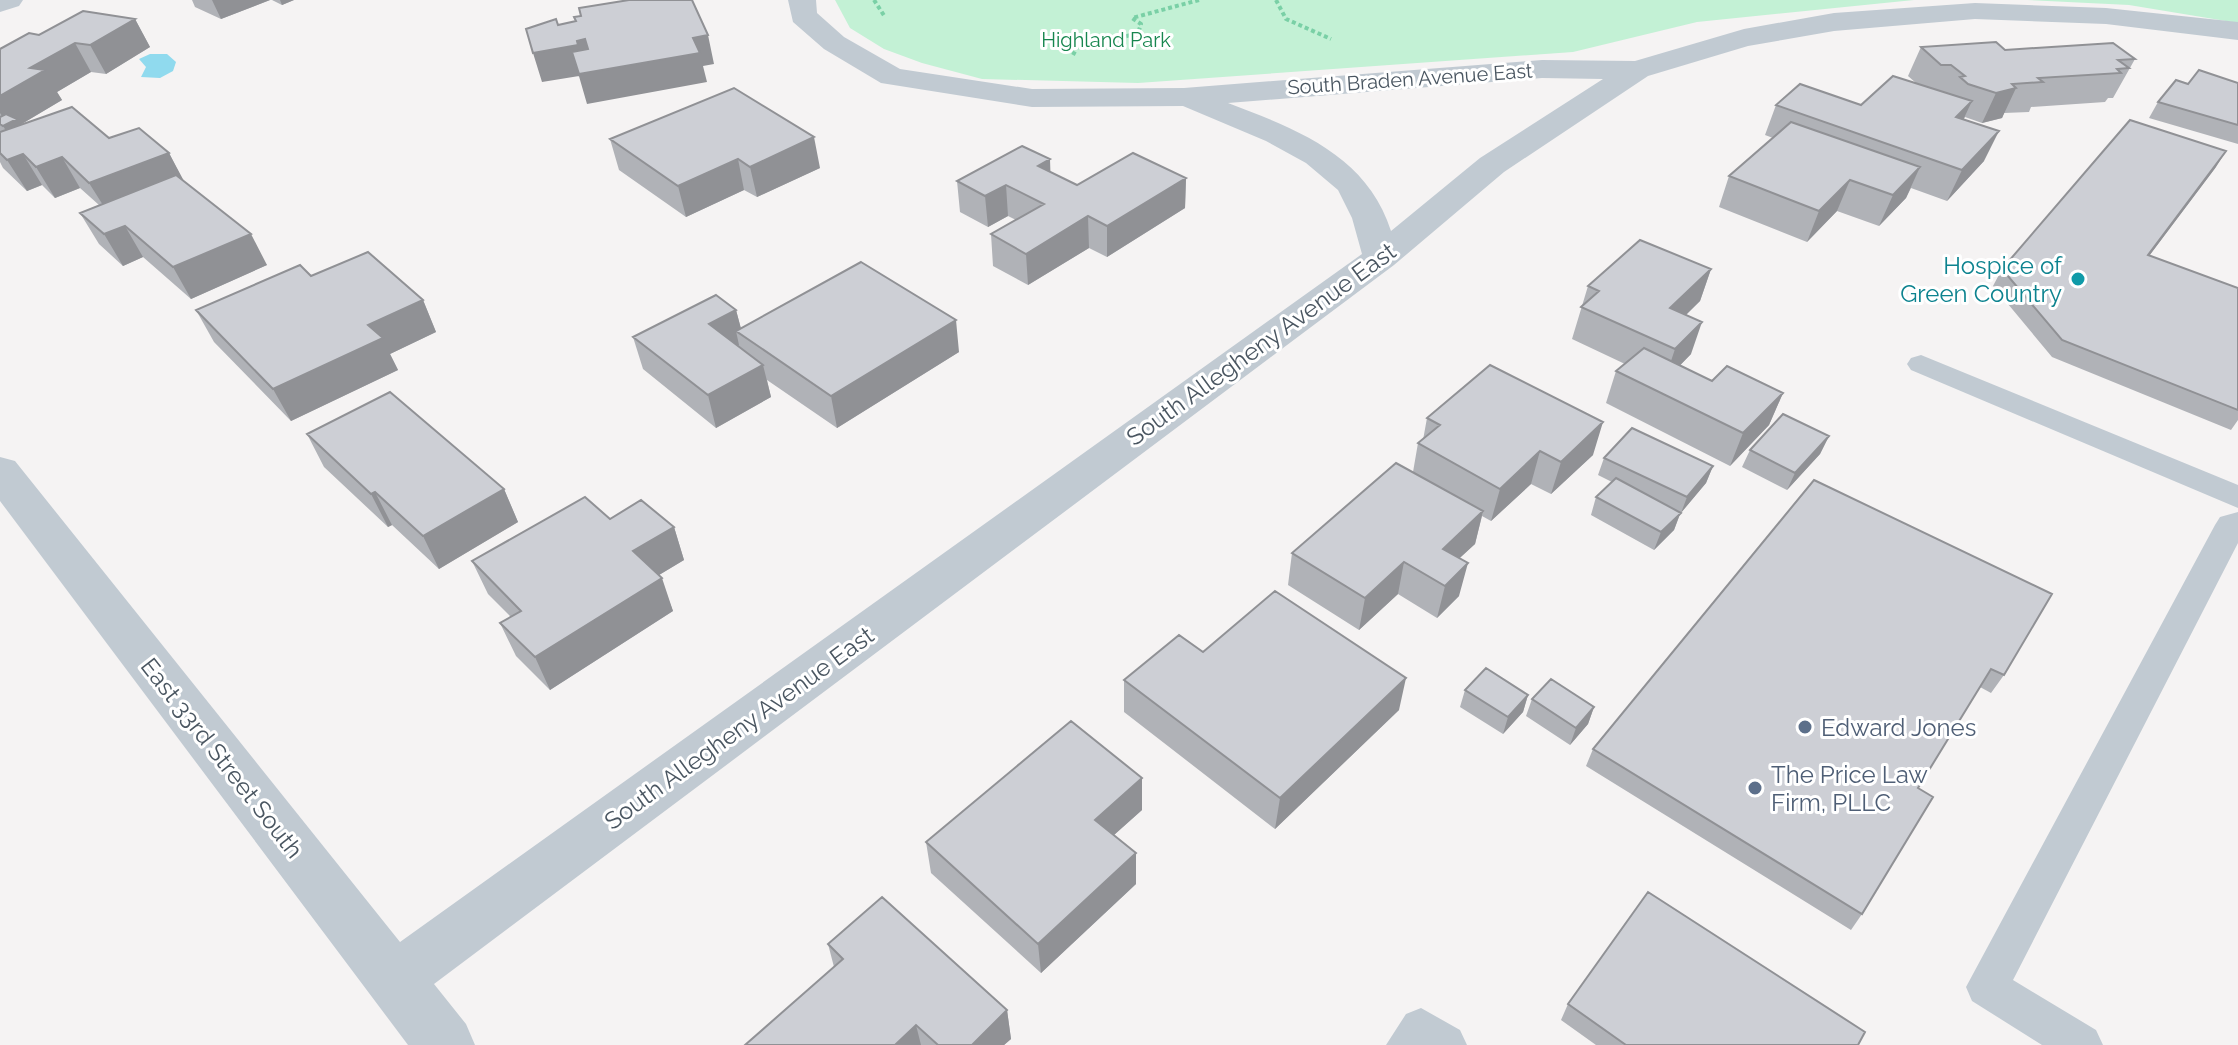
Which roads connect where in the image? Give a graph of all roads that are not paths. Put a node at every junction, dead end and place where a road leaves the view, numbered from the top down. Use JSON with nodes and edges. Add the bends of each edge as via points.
{"nodes":[{"id":1,"x":9,"y":0,"type":"edge"},
{"id":2,"x":802,"y":0,"type":"edge"},
{"id":3,"x":0,"y":4,"type":"edge"},
{"id":4,"x":2238,"y":31,"type":"edge"},
{"id":5,"x":1637,"y":70,"type":"junction"},
{"id":6,"x":1184,"y":97,"type":"junction"},
{"id":7,"x":1381,"y":257,"type":"junction"},
{"id":8,"x":1921,"y":364,"type":"dead end"},
{"id":9,"x":0,"y":471,"type":"edge"},
{"id":10,"x":2236,"y":518,"type":"edge"},
{"id":11,"x":394,"y":980,"type":"junction"},
{"id":12,"x":445,"y":1045,"type":"edge"},
{"id":13,"x":1408,"y":1045,"type":"edge"},
{"id":14,"x":1445,"y":1045,"type":"edge"},
{"id":15,"x":2081,"y":1045,"type":"edge"}],
"edges":[{"from":1,"to":3,"type":"street"},
{"from":2,"to":6,"type":"street","name":"South Braden Avenue East","via":[[803,16],[834,43],[892,77],[1032,98]]},
{"from":4,"to":5,"type":"street","name":"South Allegheny Avenue East","via":[[2032,11],[1920,13],[1744,38]]},
{"from":5,"to":6,"type":"street","name":"South Braden Avenue East","via":[[1542,69]]},
{"from":5,"to":7,"type":"street","name":"South Allegheny Avenue East","via":[[1492,165]]},
{"from":6,"to":7,"type":"street","name":"South Braden Avenue East","via":[[1266,129],[1349,182],[1369,215]]},
{"from":7,"to":11,"type":"street","name":"South Allegheny Avenue East"},
{"from":8,"to":10,"type":"lane"},
{"from":9,"to":11,"type":"street","name":"East 33rd Street South"},
{"from":10,"to":15,"type":"lane","via":[[1987,987]]},
{"from":11,"to":12,"type":"street","name":"East 33rd Street South"},
{"from":13,"to":14,"type":"lane","via":[[1421,1029]]}]}
